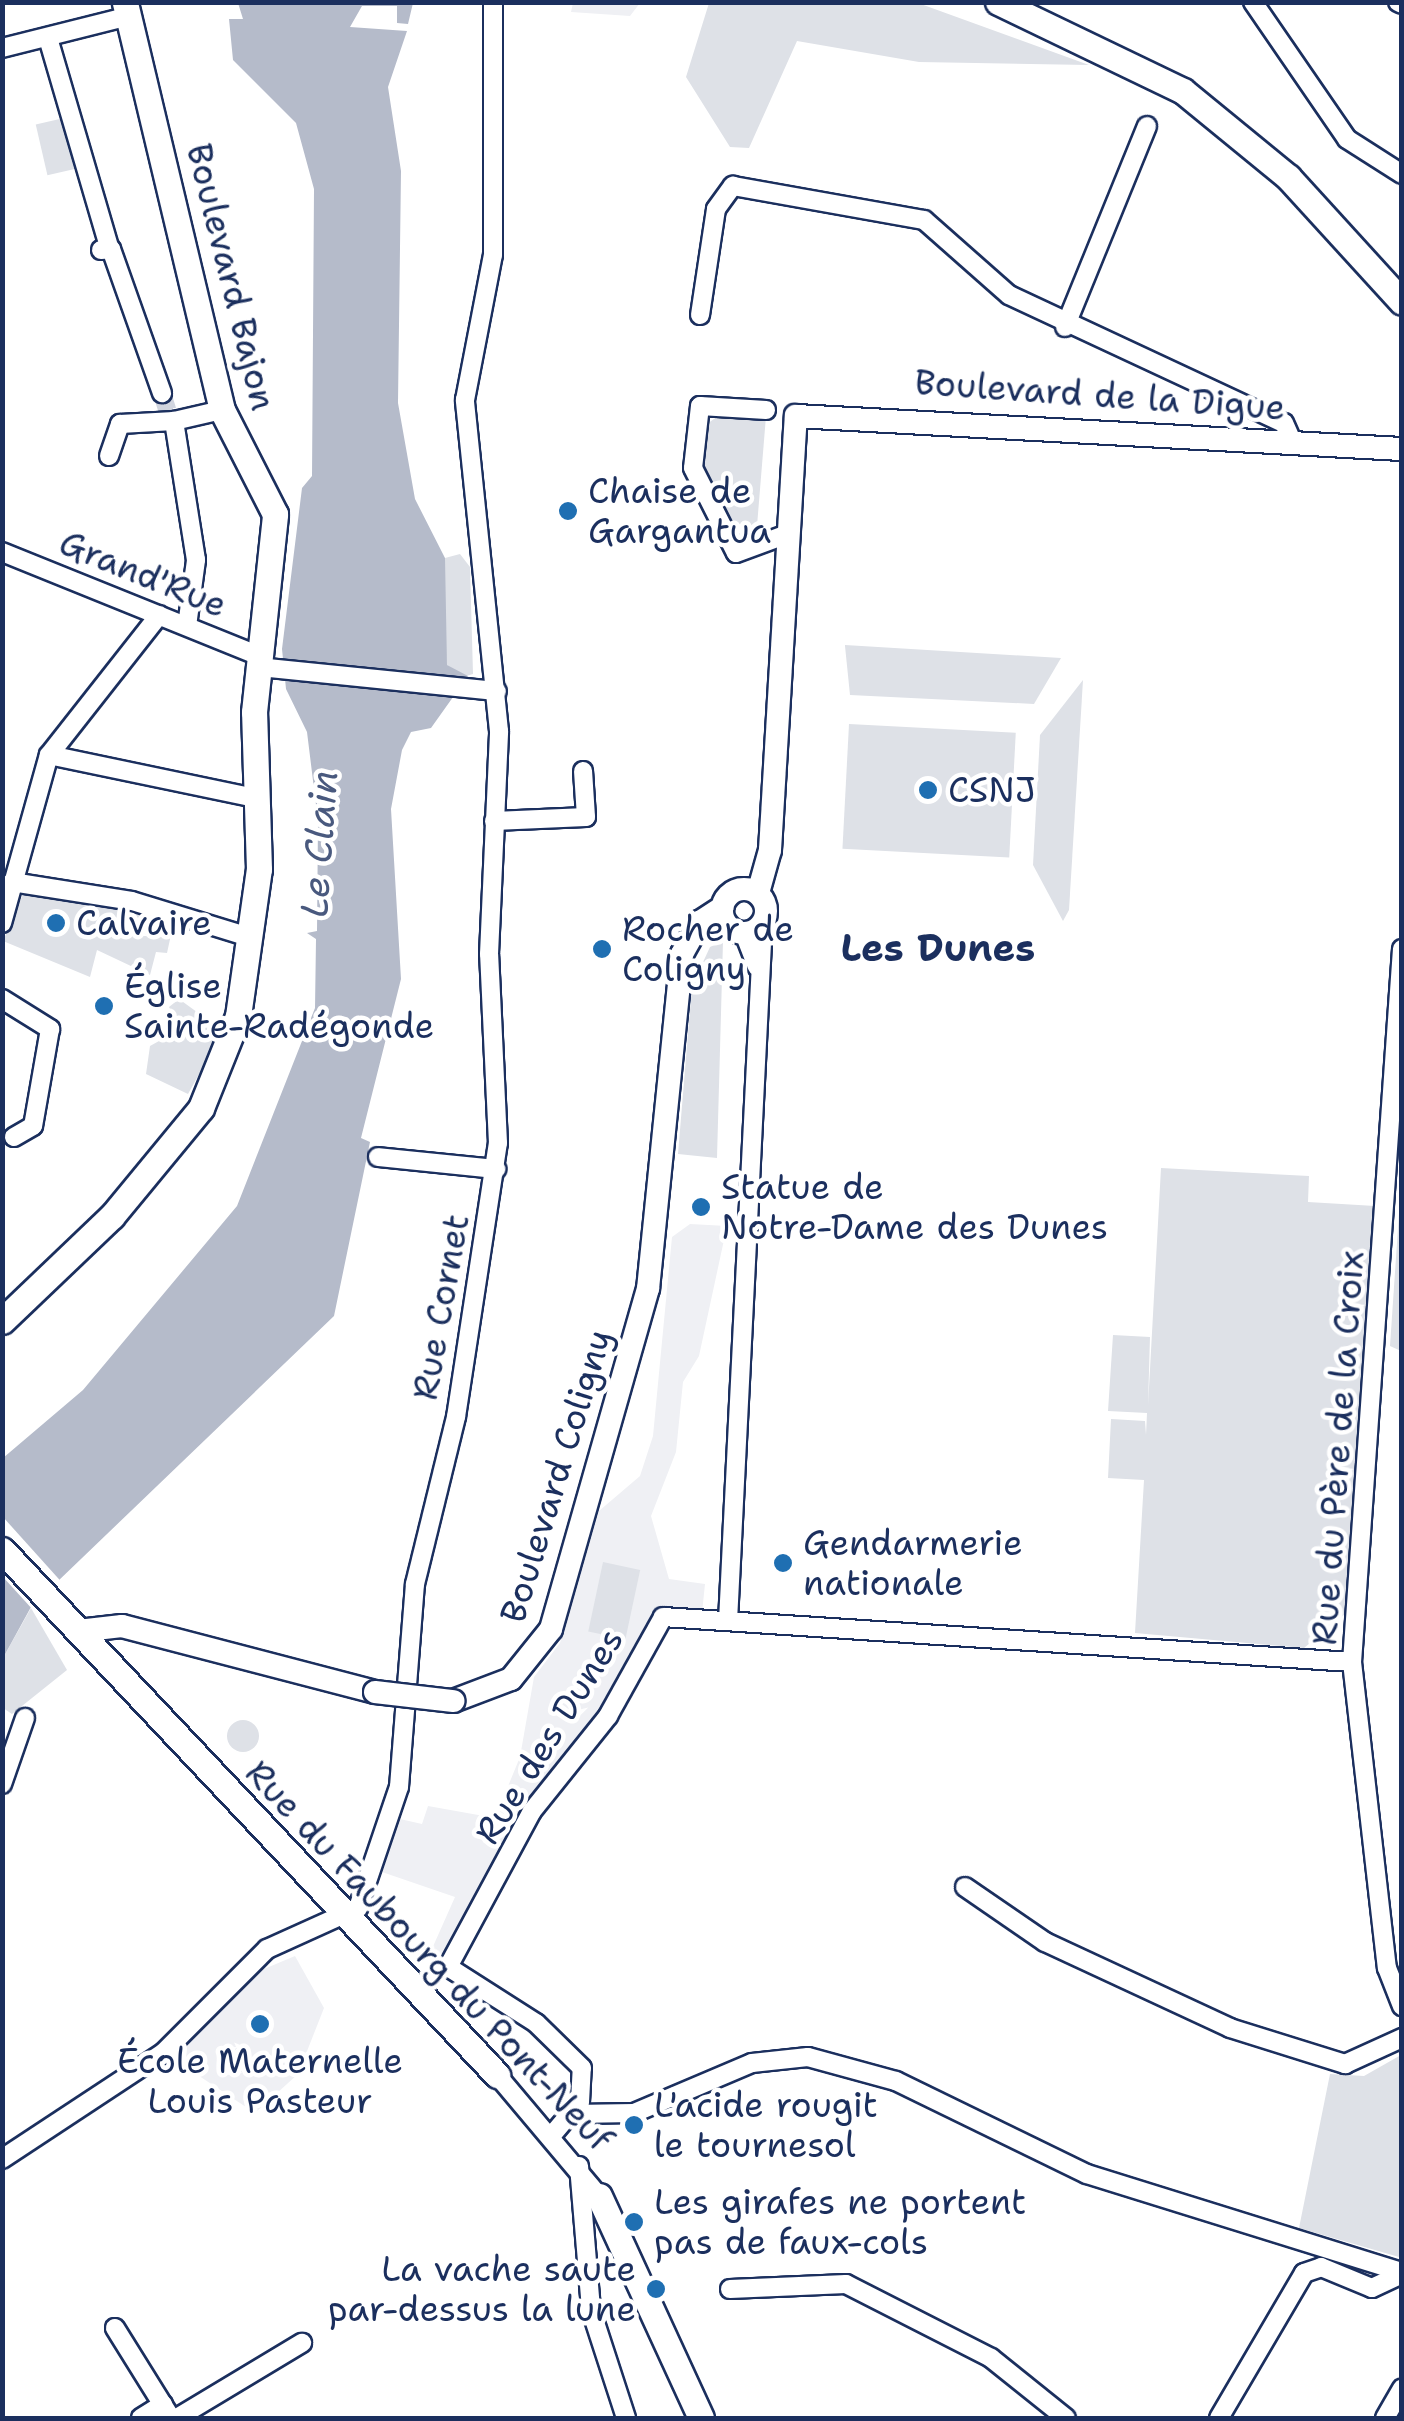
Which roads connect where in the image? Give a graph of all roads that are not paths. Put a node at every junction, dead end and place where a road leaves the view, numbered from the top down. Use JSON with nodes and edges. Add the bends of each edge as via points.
{"nodes":[{"id":1,"x":493,"y":2,"type":"edge"},
{"id":2,"x":998,"y":2,"type":"edge"},
{"id":3,"x":1039,"y":2,"type":"edge"},
{"id":4,"x":1253,"y":2,"type":"edge"},
{"id":5,"x":127,"y":9,"type":"edge"},
{"id":6,"x":48,"y":38,"type":"junction"},
{"id":7,"x":6,"y":47,"type":"edge"},
{"id":8,"x":1147,"y":126,"type":"dead end"},
{"id":9,"x":1402,"y":174,"type":"edge"},
{"id":10,"x":1402,"y":279,"type":"edge"},
{"id":11,"x":1402,"y":302,"type":"edge"},
{"id":12,"x":700,"y":316,"type":"dead end"},
{"id":13,"x":1066,"y":326,"type":"junction"},
{"id":14,"x":162,"y":393,"type":"tunnel mouth"},
{"id":15,"x":222,"y":410,"type":"junction"},
{"id":16,"x":766,"y":410,"type":"dead end"},
{"id":17,"x":172,"y":418,"type":"junction"},
{"id":18,"x":1293,"y":442,"type":"junction"},
{"id":19,"x":1402,"y":449,"type":"edge"},
{"id":20,"x":109,"y":456,"type":"dead end"},
{"id":21,"x":784,"y":535,"type":"junction"},
{"id":22,"x":2,"y":552,"type":"edge"},
{"id":23,"x":158,"y":615,"type":"junction"},
{"id":24,"x":186,"y":626,"type":"junction"},
{"id":25,"x":267,"y":664,"type":"junction"},
{"id":26,"x":497,"y":691,"type":"junction"},
{"id":27,"x":49,"y":755,"type":"junction"},
{"id":28,"x":583,"y":770,"type":"dead end"},
{"id":29,"x":260,"y":800,"type":"junction"},
{"id":30,"x":494,"y":821,"type":"junction"},
{"id":31,"x":12,"y":882,"type":"junction"},
{"id":32,"x":750,"y":891,"type":"junction"},
{"id":33,"x":739,"y":922,"type":"junction"},
{"id":34,"x":2,"y":923,"type":"edge"},
{"id":35,"x":250,"y":937,"type":"junction"},
{"id":36,"x":1402,"y":949,"type":"edge"},
{"id":37,"x":2,"y":999,"type":"edge"},
{"id":38,"x":14,"y":1137,"type":"dead end"},
{"id":39,"x":378,"y":1158,"type":"dead end"},
{"id":40,"x":496,"y":1169,"type":"junction"},
{"id":41,"x":2,"y":1321,"type":"edge"},
{"id":42,"x":2,"y":1550,"type":"edge"},
{"id":43,"x":728,"y":1621,"type":"junction"},
{"id":44,"x":70,"y":1624,"type":"junction"},
{"id":45,"x":156,"y":1634,"type":"junction"},
{"id":46,"x":100,"y":1652,"type":"junction"},
{"id":47,"x":1352,"y":1662,"type":"junction"},
{"id":48,"x":25,"y":1718,"type":"dead end"},
{"id":49,"x":2,"y":1784,"type":"edge"},
{"id":50,"x":965,"y":1887,"type":"dead end"},
{"id":51,"x":346,"y":1914,"type":"junction"},
{"id":52,"x":1402,"y":2006,"type":"edge"},
{"id":53,"x":1402,"y":2038,"type":"edge"},
{"id":54,"x":497,"y":2075,"type":"joint"},
{"id":55,"x":574,"y":2114,"type":"junction"},
{"id":56,"x":552,"y":2134,"type":"junction"},
{"id":57,"x":2,"y":2159,"type":"edge"},
{"id":58,"x":579,"y":2166,"type":"junction"},
{"id":59,"x":599,"y":2196,"type":"joint"},
{"id":60,"x":1402,"y":2273,"type":"edge"},
{"id":61,"x":730,"y":2289,"type":"dead end"},
{"id":62,"x":115,"y":2328,"type":"dead end"},
{"id":63,"x":302,"y":2343,"type":"dead end"},
{"id":64,"x":1402,"y":2388,"type":"edge"},
{"id":65,"x":170,"y":2414,"type":"edge"},
{"id":66,"x":141,"y":2418,"type":"edge"},
{"id":67,"x":626,"y":2418,"type":"edge"},
{"id":68,"x":701,"y":2418,"type":"edge"},
{"id":69,"x":1066,"y":2418,"type":"edge"},
{"id":70,"x":1219,"y":2418,"type":"edge"},
{"id":71,"x":1385,"y":2418,"type":"edge"}],
"edges":[{"from":1,"to":26,"type":"street","name":"Rue Cornet","via":[[493,255],[465,400]]},
{"from":2,"to":11,"type":"main road","via":[[1183,90],[1288,176]]},
{"from":3,"to":10,"type":"main road","via":[[1189,76],[1308,176]]},
{"from":4,"to":9,"type":"street","via":[[1347,138]]},
{"from":5,"to":6,"type":"street"},
{"from":5,"to":15,"type":"main road","name":"Boulevard Bajon"},
{"from":6,"to":7,"type":"street"},
{"from":6,"to":14,"type":"street","via":[[104,249]]},
{"from":8,"to":13,"type":"street"},
{"from":12,"to":13,"type":"street","via":[[716,209],[740,184],[935,224],[1009,295]]},
{"from":13,"to":18,"type":"street","via":[[1284,423]]},
{"from":15,"to":17,"type":"street"},
{"from":15,"to":25,"type":"main road","name":"Boulevard Bajon","via":[[275,514]]},
{"from":16,"to":21,"type":"street","via":[[700,406],[693,468],[736,553]]},
{"from":17,"to":20,"type":"street","via":[[120,424]]},
{"from":17,"to":24,"type":"street","via":[[196,560]]},
{"from":18,"to":19,"type":"street","name":"Boulevard de la Digue"},
{"from":18,"to":21,"type":"street","name":"Boulevard de la Digue","via":[[796,416]]},
{"from":21,"to":32,"type":"street","via":[[770,785]]},
{"from":22,"to":23,"type":"street","name":"Grand'Rue"},
{"from":23,"to":24,"type":"street","name":"Grand'Rue"},
{"from":23,"to":27,"type":"street"},
{"from":24,"to":25,"type":"street","name":"Grand'Rue"},
{"from":25,"to":26,"type":"street","name":"Grand'Rue"},
{"from":25,"to":29,"type":"main road","name":"Boulevard Bajon"},
{"from":26,"to":30,"type":"street","name":"Rue Cornet"},
{"from":27,"to":29,"type":"street"},
{"from":27,"to":31,"type":"street"},
{"from":28,"to":30,"type":"street","via":[[586,817]]},
{"from":29,"to":35,"type":"main road","name":"Boulevard Bajon"},
{"from":30,"to":40,"type":"street","name":"Rue Cornet"},
{"from":31,"to":34,"type":"street"},
{"from":31,"to":35,"type":"street"},
{"from":32,"to":33,"type":"street","name":"Boulevard Coligny"},
{"from":32,"to":33,"type":"street"},
{"from":33,"to":43,"type":"street","via":[[759,988]]},
{"from":33,"to":45,"type":"street","name":"Boulevard Coligny","bridge":true,"via":[[688,936],[648,1289],[594,1492],[536,1656],[494,1689],[453,1701],[375,1692]]},
{"from":35,"to":41,"type":"main road","name":"Boulevard Bajon","via":[[234,1033],[201,1108],[112,1216]]},
{"from":36,"to":47,"type":"street","name":"Rue du Père de la Croix"},
{"from":37,"to":38,"type":"street","via":[[50,1029],[33,1126]]},
{"from":39,"to":40,"type":"street"},
{"from":40,"to":51,"type":"street","name":"Rue Cornet","via":[[456,1417],[416,1584],[399,1787],[362,1902]]},
{"from":42,"to":44,"type":"main road","name":"Rue du Faubourg du Pont-Neuf"},
{"from":43,"to":47,"type":"street"},
{"from":43,"to":55,"type":"street","name":"Rue des Dunes","via":[[661,1619],[608,1716],[532,1811],[448,1967],[536,2022],[582,2068]]},
{"from":44,"to":45,"type":"street","name":"Boulevard Coligny"},
{"from":44,"to":46,"type":"main road","name":"Rue du Faubourg du Pont-Neuf"},
{"from":45,"to":46,"type":"street","name":"Boulevard Coligny","via":[[121,1636]]},
{"from":46,"to":51,"type":"main road","name":"Rue du Faubourg du Pont-Neuf"},
{"from":47,"to":52,"type":"street","name":"Rue du Père de la Croix","via":[[1387,1968]]},
{"from":48,"to":49,"type":"street"},
{"from":50,"to":53,"type":"street","via":[[1045,1942],[1230,2028],[1346,2064]]},
{"from":51,"to":54,"type":"main road","name":"Rue du Faubourg du Pont-Neuf"},
{"from":51,"to":57,"type":"street","via":[[266,1949],[164,2052]]},
{"from":54,"to":56,"type":"street","name":"Rue du Faubourg du Pont-Neuf"},
{"from":55,"to":56,"type":"street"},
{"from":55,"to":60,"type":"street","via":[[634,2113],[752,2064],[808,2057],[896,2081],[1087,2174]]},
{"from":56,"to":58,"type":"street","name":"Rue du Faubourg du Pont-Neuf"},
{"from":58,"to":59,"type":"street","name":"Rue du Faubourg du Pont-Neuf"},
{"from":58,"to":67,"type":"street","via":[[594,2327]]},
{"from":59,"to":68,"type":"main road","name":"Rue du Faubourg du Pont-Neuf"},
{"from":60,"to":70,"type":"street","via":[[1372,2288],[1321,2266],[1304,2273]]},
{"from":61,"to":69,"type":"street","via":[[846,2284],[991,2358]]},
{"from":62,"to":65,"type":"street"},
{"from":63,"to":65,"type":"street"},
{"from":64,"to":71,"type":"street"},
{"from":65,"to":66,"type":"street"}]}
